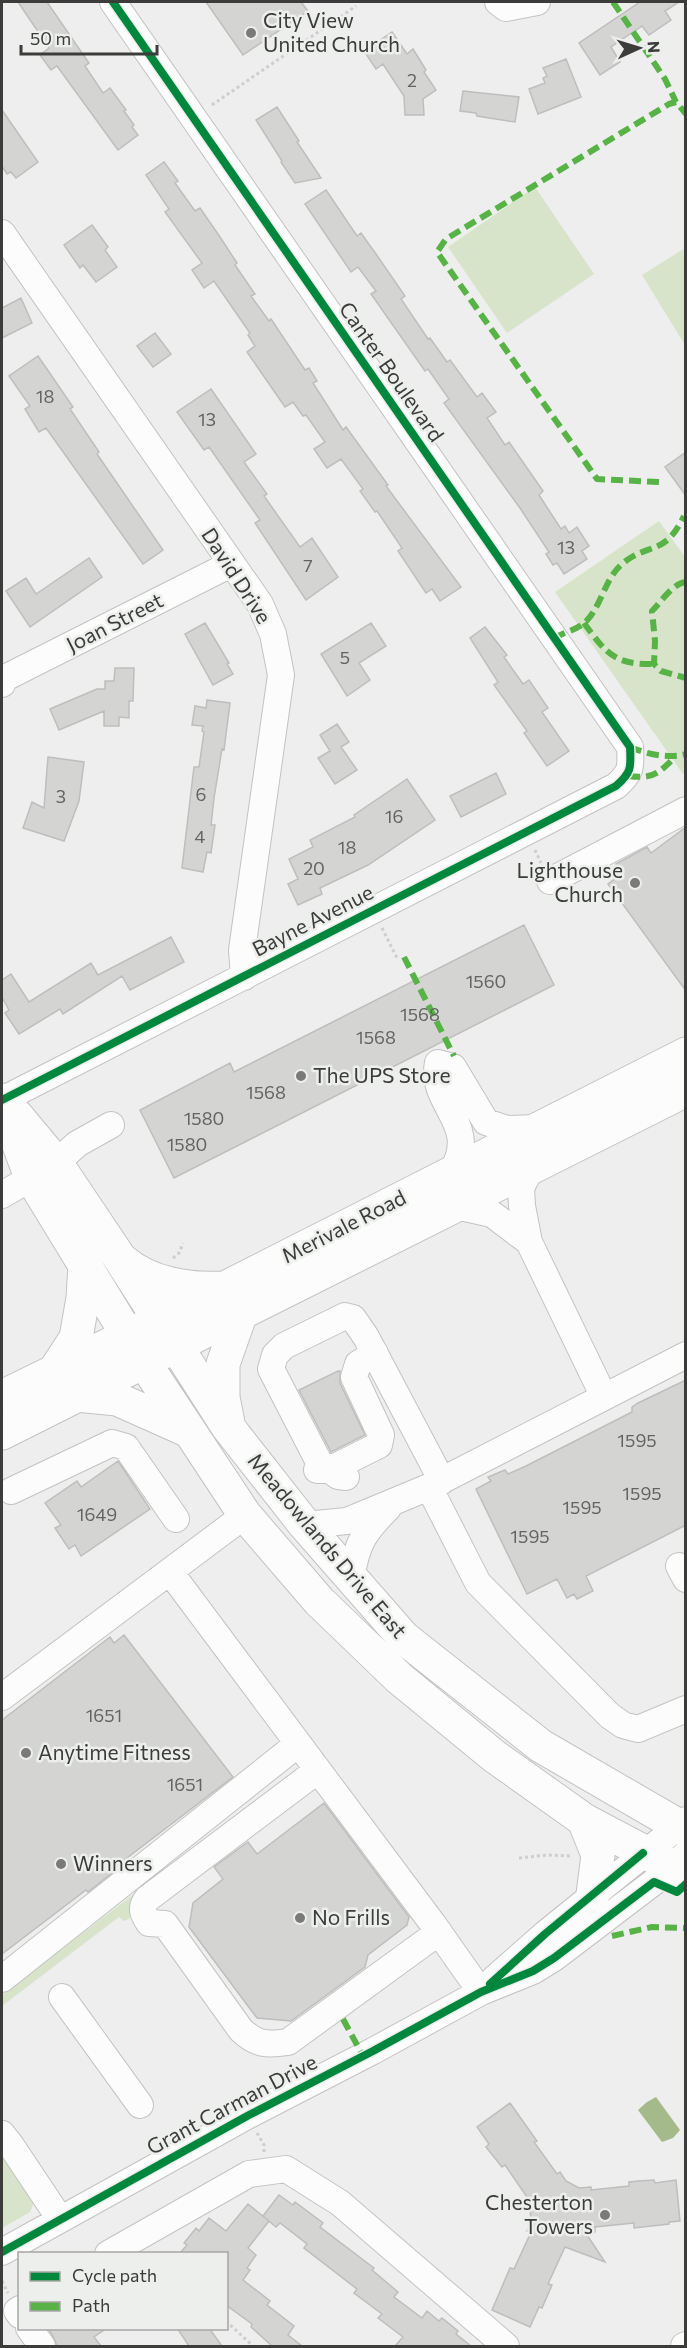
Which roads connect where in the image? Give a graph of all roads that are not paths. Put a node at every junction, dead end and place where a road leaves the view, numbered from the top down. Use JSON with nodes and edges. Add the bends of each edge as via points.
{"nodes":[{"id":1,"x":113,"y":2,"type":"edge"},
{"id":2,"x":537,"y":2,"type":"edge"},
{"id":3,"x":502,"y":4,"type":"edge"},
{"id":4,"x":2,"y":233,"type":"edge"},
{"id":5,"x":231,"y":564,"type":"junction"},
{"id":6,"x":2,"y":680,"type":"edge"},
{"id":7,"x":631,"y":765,"type":"joint"},
{"id":8,"x":686,"y":810,"type":"edge"},
{"id":9,"x":550,"y":881,"type":"road end"},
{"id":10,"x":244,"y":977,"type":"junction"},
{"id":11,"x":686,"y":1054,"type":"edge"},
{"id":12,"x":686,"y":1090,"type":"edge"},
{"id":13,"x":2,"y":1099,"type":"edge"},
{"id":14,"x":111,"y":1125,"type":"dead end"},
{"id":15,"x":540,"y":1128,"type":"junction"},
{"id":16,"x":531,"y":1168,"type":"junction"},
{"id":17,"x":44,"y":1170,"type":"junction"},
{"id":18,"x":451,"y":1173,"type":"junction"},
{"id":19,"x":2,"y":1195,"type":"edge"},
{"id":20,"x":456,"y":1206,"type":"junction"},
{"id":21,"x":529,"y":1242,"type":"junction"},
{"id":22,"x":122,"y":1260,"type":"junction"},
{"id":23,"x":86,"y":1265,"type":"junction"},
{"id":24,"x":233,"y":1301,"type":"junction"},
{"id":25,"x":167,"y":1333,"type":"junction"},
{"id":26,"x":370,"y":1345,"type":"junction"},
{"id":27,"x":136,"y":1349,"type":"junction"},
{"id":28,"x":686,"y":1355,"type":"edge"},
{"id":29,"x":54,"y":1372,"type":"junction"},
{"id":30,"x":77,"y":1395,"type":"junction"},
{"id":31,"x":2,"y":1397,"type":"edge"},
{"id":32,"x":604,"y":1397,"type":"junction"},
{"id":33,"x":228,"y":1427,"type":"junction"},
{"id":34,"x":189,"y":1431,"type":"junction"},
{"id":35,"x":2,"y":1433,"type":"edge"},
{"id":36,"x":436,"y":1484,"type":"junction"},
{"id":37,"x":12,"y":1491,"type":"dead end"},
{"id":38,"x":393,"y":1504,"type":"junction"},
{"id":39,"x":245,"y":1515,"type":"junction"},
{"id":40,"x":176,"y":1519,"type":"dead end"},
{"id":41,"x":305,"y":1525,"type":"junction"},
{"id":42,"x":170,"y":1572,"type":"junction"},
{"id":43,"x":351,"y":1578,"type":"junction"},
{"id":44,"x":2,"y":1697,"type":"edge"},
{"id":45,"x":686,"y":1709,"type":"edge"},
{"id":46,"x":298,"y":1744,"type":"junction"},
{"id":47,"x":318,"y":1770,"type":"junction"},
{"id":48,"x":584,"y":1820,"type":"junction"},
{"id":49,"x":676,"y":1846,"type":"edge"},
{"id":50,"x":593,"y":1894,"type":"junction"},
{"id":51,"x":439,"y":1932,"type":"junction"},
{"id":52,"x":2,"y":1979,"type":"edge"},
{"id":53,"x":481,"y":1992,"type":"junction"},
{"id":54,"x":62,"y":1997,"type":"dead end"},
{"id":55,"x":140,"y":2105,"type":"dead end"},
{"id":56,"x":2,"y":2134,"type":"edge"},
{"id":57,"x":60,"y":2219,"type":"junction"},
{"id":58,"x":2,"y":2252,"type":"edge"},
{"id":59,"x":110,"y":2252,"type":"edge"},
{"id":60,"x":30,"y":2330,"type":"edge"},
{"id":61,"x":42,"y":2346,"type":"edge"},
{"id":62,"x":506,"y":2346,"type":"edge"}],
"edges":[{"from":1,"to":7,"type":"street","name":"Canter Boulevard","via":[[630,747]]},
{"from":2,"to":3,"type":"street"},
{"from":4,"to":5,"type":"street","name":"David Drive"},
{"from":5,"to":6,"type":"street","name":"Joan Street"},
{"from":5,"to":10,"type":"street","name":"David Drive","via":[[260,604],[273,634],[281,675],[242,950]]},
{"from":7,"to":10,"type":"street","name":"Bayne Avenue","via":[[628,776],[616,786]]},
{"from":8,"to":9,"type":"street"},
{"from":10,"to":13,"type":"street","name":"Bayne Avenue"},
{"from":11,"to":15,"type":"main road","name":"Merivale Road"},
{"from":12,"to":16,"type":"main road","name":"Merivale Road"},
{"from":13,"to":17,"type":"main road"},
{"from":14,"to":17,"type":"street","via":[[77,1144]]},
{"from":15,"to":18,"type":"main road","name":"Merivale Road"},
{"from":15,"to":18,"type":"street","via":[[490,1125],[453,1067],[438,1064],[436,1079],[462,1139],[461,1155]]},
{"from":16,"to":20,"type":"main road","name":"Merivale Road"},
{"from":16,"to":21,"type":"street","via":[[521,1188]]},
{"from":17,"to":19,"type":"street"},
{"from":17,"to":22,"type":"main road","name":"Meadowlands Drive East"},
{"from":17,"to":23,"type":"main road","name":"Meadowlands Drive East"},
{"from":18,"to":24,"type":"main road","name":"Merivale Road"},
{"from":20,"to":21,"type":"street","via":[[492,1214]]},
{"from":20,"to":24,"type":"main road","name":"Merivale Road"},
{"from":21,"to":32,"type":"street"},
{"from":22,"to":24,"type":"main road","via":[[136,1272]]},
{"from":22,"to":25,"type":"main road","name":"Meadowlands Drive East"},
{"from":23,"to":27,"type":"main road","name":"Meadowlands Drive East"},
{"from":23,"to":29,"type":"main road","via":[[76,1338]]},
{"from":24,"to":25,"type":"main road","name":"Merivale Road"},
{"from":24,"to":33,"type":"main road","via":[[224,1364],[223,1397]]},
{"from":25,"to":27,"type":"main road","name":"Merivale Road"},
{"from":25,"to":33,"type":"main road","name":"Meadowlands Drive East"},
{"from":26,"to":26,"type":"street","via":[[354,1377],[381,1435],[379,1445],[336,1473],[319,1462],[287,1378],[271,1369],[271,1364],[279,1349],[345,1316],[353,1318]]},
{"from":26,"to":36,"type":"street"},
{"from":27,"to":29,"type":"main road","name":"Merivale Road"},
{"from":27,"to":30,"type":"main road","name":"Merivale Road"},
{"from":27,"to":34,"type":"main road","name":"Meadowlands Drive East"},
{"from":28,"to":32,"type":"street"},
{"from":29,"to":31,"type":"main road","name":"Merivale Road"},
{"from":30,"to":34,"type":"main road","via":[[117,1399]]},
{"from":30,"to":35,"type":"main road","name":"Merivale Road"},
{"from":32,"to":36,"type":"street"},
{"from":33,"to":41,"type":"main road","name":"Meadowlands Drive East"},
{"from":34,"to":39,"type":"main road","name":"Meadowlands Drive East"},
{"from":36,"to":38,"type":"street"},
{"from":36,"to":45,"type":"street","via":[[478,1583],[610,1716],[638,1729]]},
{"from":37,"to":40,"type":"street","via":[[112,1443],[126,1447]]},
{"from":38,"to":41,"type":"street","via":[[347,1521]]},
{"from":38,"to":43,"type":"street","via":[[366,1530],[355,1554]]},
{"from":39,"to":42,"type":"street"},
{"from":39,"to":48,"type":"main road","name":"Meadowlands Drive East","via":[[319,1601],[399,1678],[494,1756]]},
{"from":41,"to":43,"type":"main road","name":"Meadowlands Drive East"},
{"from":42,"to":44,"type":"street"},
{"from":42,"to":46,"type":"street"},
{"from":43,"to":49,"type":"main road","name":"Meadowlands Drive East","via":[[404,1638]]},
{"from":46,"to":47,"type":"street"},
{"from":46,"to":52,"type":"street"},
{"from":47,"to":51,"type":"street"},
{"from":47,"to":51,"type":"street","via":[[147,1899],[143,1913],[149,1923],[165,1924],[241,2030],[266,2045],[288,2042]]},
{"from":48,"to":49,"type":"main road","name":"Meadowlands Drive East"},
{"from":48,"to":50,"type":"main road","via":[[598,1855]]},
{"from":49,"to":50,"type":"street","name":"Grant Carman Drive"},
{"from":49,"to":53,"type":"street","name":"Grant Carman Drive","via":[[554,1958]]},
{"from":50,"to":53,"type":"street","name":"Grant Carman Drive"},
{"from":51,"to":53,"type":"street"},
{"from":53,"to":57,"type":"street","name":"Grant Carman Drive"},
{"from":54,"to":55,"type":"street"},
{"from":56,"to":57,"type":"street"},
{"from":57,"to":58,"type":"street","name":"Grant Carman Drive"},
{"from":59,"to":62,"type":"street","via":[[249,2174],[285,2169],[340,2203]]},
{"from":60,"to":61,"type":"street"}]}
